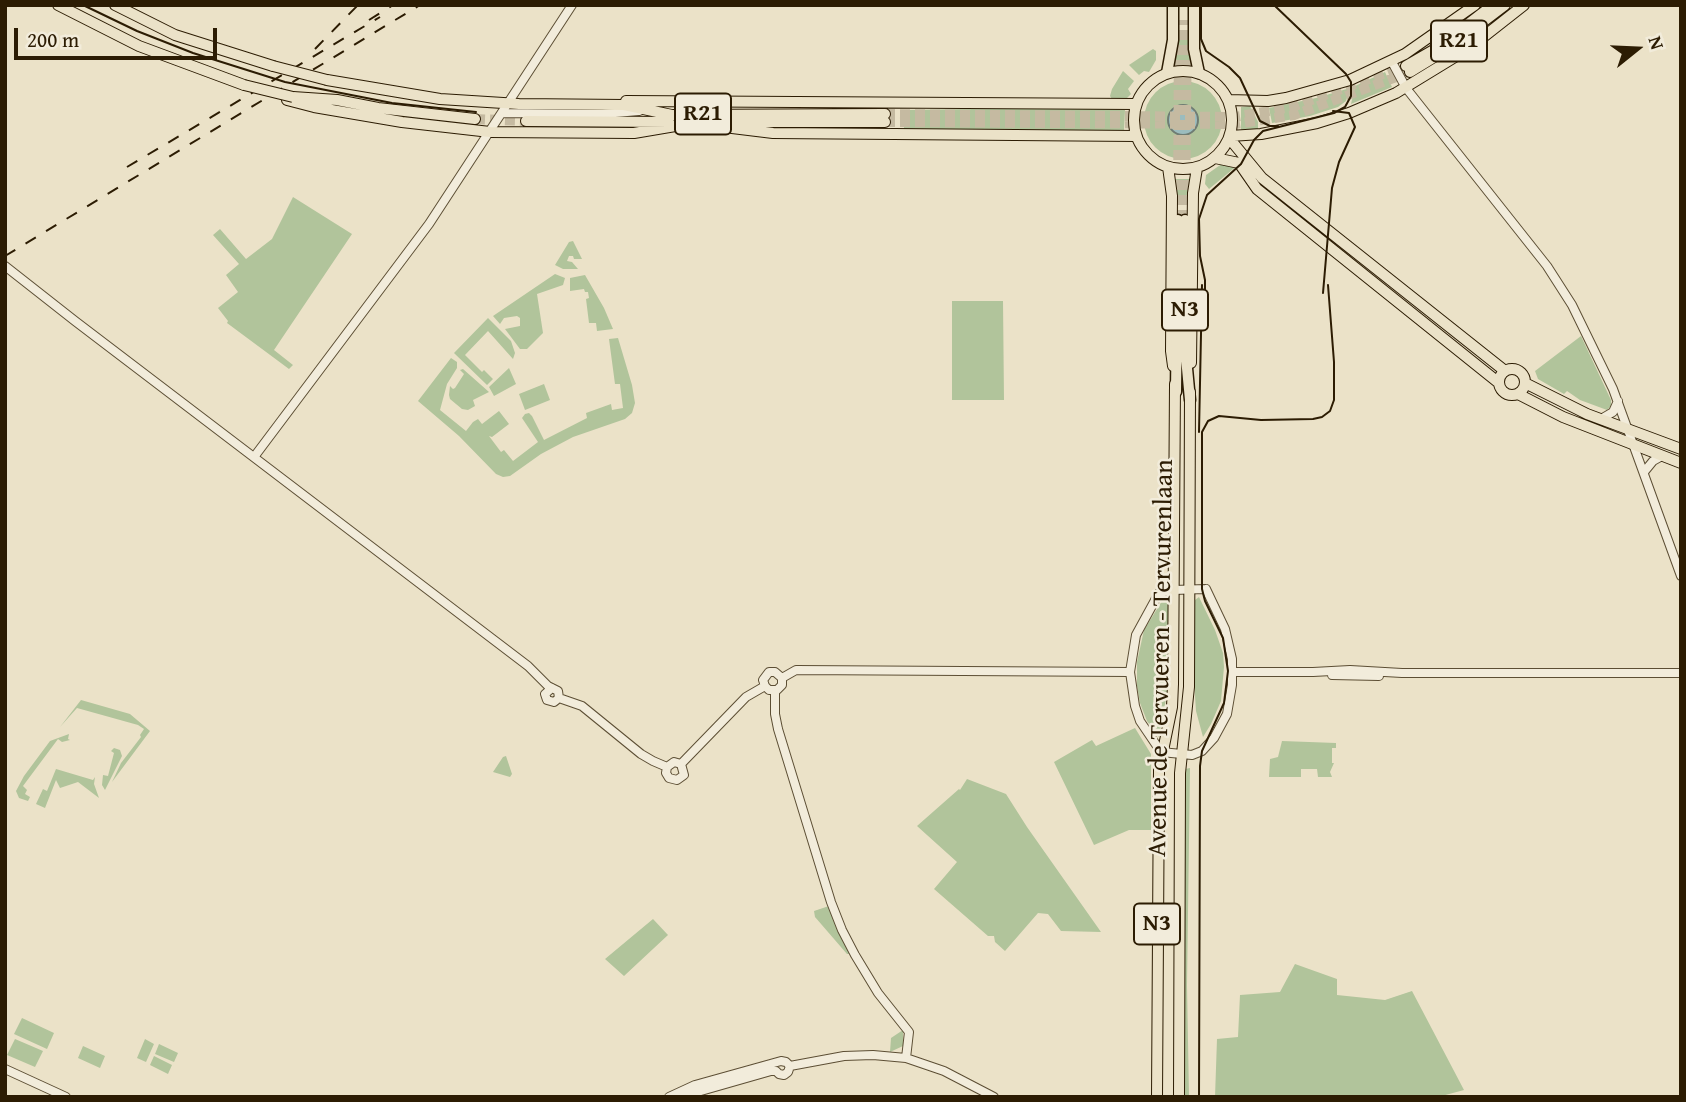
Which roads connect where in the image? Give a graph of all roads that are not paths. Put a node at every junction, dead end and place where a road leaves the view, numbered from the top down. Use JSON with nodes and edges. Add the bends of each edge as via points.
{"nodes":[{"id":1,"x":58,"y":5,"type":"edge"},
{"id":2,"x":115,"y":5,"type":"edge"},
{"id":3,"x":572,"y":5,"type":"edge"},
{"id":4,"x":1173,"y":5,"type":"edge"},
{"id":5,"x":1179,"y":5,"type":"edge"},
{"id":6,"x":1187,"y":5,"type":"edge"},
{"id":7,"x":1194,"y":5,"type":"edge"},
{"id":8,"x":1475,"y":5,"type":"edge"},
{"id":9,"x":1493,"y":5,"type":"edge"},
{"id":10,"x":1505,"y":5,"type":"edge"},
{"id":11,"x":1521,"y":6,"type":"edge"},
{"id":12,"x":1392,"y":62,"type":"junction"},
{"id":13,"x":1167,"y":73,"type":"junction"},
{"id":14,"x":1199,"y":73,"type":"junction"},
{"id":15,"x":1406,"y":88,"type":"junction"},
{"id":16,"x":290,"y":98,"type":"junction"},
{"id":17,"x":1228,"y":100,"type":"junction"},
{"id":18,"x":509,"y":104,"type":"junction"},
{"id":19,"x":594,"y":104,"type":"junction"},
{"id":20,"x":1136,"y":104,"type":"junction"},
{"id":21,"x":645,"y":110,"type":"junction"},
{"id":22,"x":502,"y":113,"type":"junction"},
{"id":23,"x":475,"y":119,"type":"tunnel mouth"},
{"id":24,"x":526,"y":121,"type":"tunnel mouth"},
{"id":25,"x":704,"y":122,"type":"junction"},
{"id":26,"x":490,"y":132,"type":"junction"},
{"id":27,"x":1136,"y":135,"type":"junction"},
{"id":28,"x":1229,"y":137,"type":"junction"},
{"id":29,"x":1215,"y":158,"type":"junction"},
{"id":30,"x":1168,"y":167,"type":"junction"},
{"id":31,"x":1197,"y":168,"type":"junction"},
{"id":32,"x":8,"y":268,"type":"edge"},
{"id":33,"x":1505,"y":371,"type":"junction"},
{"id":34,"x":1499,"y":383,"type":"junction"},
{"id":35,"x":1525,"y":383,"type":"junction"},
{"id":36,"x":1176,"y":392,"type":"junction"},
{"id":37,"x":1518,"y":394,"type":"junction"},
{"id":38,"x":1190,"y":400,"type":"junction"},
{"id":39,"x":1618,"y":401,"type":"junction"},
{"id":40,"x":1601,"y":419,"type":"junction"},
{"id":41,"x":1629,"y":430,"type":"junction"},
{"id":42,"x":1634,"y":445,"type":"junction"},
{"id":43,"x":1681,"y":450,"type":"edge"},
{"id":44,"x":1662,"y":456,"type":"junction"},
{"id":45,"x":254,"y":457,"type":"junction"},
{"id":46,"x":1681,"y":463,"type":"edge"},
{"id":47,"x":1644,"y":472,"type":"junction"},
{"id":48,"x":1681,"y":576,"type":"edge"},
{"id":49,"x":1173,"y":590,"type":"junction"},
{"id":50,"x":1189,"y":590,"type":"junction"},
{"id":51,"x":1130,"y":672,"type":"junction"},
{"id":52,"x":1233,"y":672,"type":"junction"},
{"id":53,"x":1681,"y":673,"type":"edge"},
{"id":54,"x":782,"y":678,"type":"junction"},
{"id":55,"x":765,"y":686,"type":"junction"},
{"id":56,"x":775,"y":691,"type":"junction"},
{"id":57,"x":1161,"y":752,"type":"junction"},
{"id":58,"x":1181,"y":755,"type":"junction"},
{"id":59,"x":681,"y":764,"type":"junction"},
{"id":60,"x":667,"y":767,"type":"junction"},
{"id":61,"x":906,"y":1058,"type":"junction"},
{"id":62,"x":5,"y":1069,"type":"edge"},
{"id":63,"x":696,"y":1090,"type":"junction"},
{"id":64,"x":66,"y":1097,"type":"edge"},
{"id":65,"x":669,"y":1097,"type":"edge"},
{"id":66,"x":680,"y":1097,"type":"edge"},
{"id":67,"x":994,"y":1097,"type":"edge"},
{"id":68,"x":1157,"y":1097,"type":"edge"},
{"id":69,"x":1179,"y":1097,"type":"edge"}],
"edges":[{"from":1,"to":16,"type":"main road","bridge":true,"via":[[139,46]]},
{"from":2,"to":18,"type":"main road","number":"R21","bridge":true,"via":[[174,35],[327,80],[440,99]]},
{"from":3,"to":18,"type":"street"},
{"from":4,"to":13,"type":"highway"},
{"from":5,"to":6,"type":"highway","via":[[1183,20]]},
{"from":7,"to":14,"type":"highway"},
{"from":8,"to":12,"type":"main road"},
{"from":9,"to":10,"type":"main road","number":"R21","via":[[1408,69],[1446,50]]},
{"from":11,"to":15,"type":"main road","via":[[1468,49]]},
{"from":12,"to":15,"type":"street"},
{"from":12,"to":17,"type":"main road","via":[[1316,91],[1268,101]]},
{"from":13,"to":14,"type":"main road"},
{"from":13,"to":20,"type":"main road","via":[[1150,83]]},
{"from":14,"to":17,"type":"main road"},
{"from":15,"to":28,"type":"main road","via":[[1317,123]]},
{"from":15,"to":39,"type":"street","via":[[1547,266]]},
{"from":16,"to":23,"type":"main road"},
{"from":16,"to":26,"type":"main road","via":[[314,107],[402,122]]},
{"from":17,"to":28,"type":"main road","via":[[1232,118]]},
{"from":18,"to":19,"type":"main road","number":"R21"},
{"from":18,"to":22,"type":"street"},
{"from":19,"to":20,"type":"main road"},
{"from":19,"to":21,"type":"main road","number":"R21"},
{"from":20,"to":27,"type":"main road"},
{"from":21,"to":22,"type":"street"},
{"from":21,"to":25,"type":"main road","number":"R21","via":[[672,115],[885,118]]},
{"from":22,"to":26,"type":"street"},
{"from":24,"to":25,"type":"main road","number":"R21"},
{"from":25,"to":26,"type":"main road","via":[[634,133]]},
{"from":25,"to":27,"type":"main road","via":[[773,133]]},
{"from":26,"to":45,"type":"street","via":[[428,225]]},
{"from":27,"to":30,"type":"main road","via":[[1142,149]]},
{"from":28,"to":29,"type":"main road"},
{"from":28,"to":33,"type":"main road","via":[[1262,178]]},
{"from":29,"to":31,"type":"main road"},
{"from":29,"to":34,"type":"main road","via":[[1239,163],[1258,189]]},
{"from":30,"to":31,"type":"main road"},
{"from":30,"to":36,"type":"main road","via":[[1172,196],[1171,351]]},
{"from":31,"to":38,"type":"main road"},
{"from":32,"to":45,"type":"street"},
{"from":33,"to":34,"type":"main road"},
{"from":33,"to":35,"type":"main road","via":[[1518,371]]},
{"from":34,"to":37,"type":"main road","via":[[1506,394]]},
{"from":35,"to":37,"type":"main road"},
{"from":35,"to":40,"type":"main road"},
{"from":36,"to":38,"type":"highway","name":"Avenue de Tervueren - Tervurenlaan","number":"N3","via":[[1182,220]]},
{"from":36,"to":49,"type":"main road","name":"Avenue de Tervueren - Tervurenlaan","number":"N3"},
{"from":37,"to":42,"type":"main road"},
{"from":38,"to":50,"type":"main road","name":"Avenue de Tervueren - Tervurenlaan","number":"N3"},
{"from":39,"to":40,"type":"street","via":[[1613,412]]},
{"from":39,"to":41,"type":"street"},
{"from":40,"to":41,"type":"main road"},
{"from":41,"to":42,"type":"street"},
{"from":41,"to":43,"type":"main road"},
{"from":42,"to":44,"type":"main road"},
{"from":42,"to":47,"type":"street"},
{"from":44,"to":46,"type":"main road"},
{"from":44,"to":47,"type":"street"},
{"from":45,"to":60,"type":"street","via":[[528,666],[549,691],[558,691],[559,698],[582,706],[641,754]]},
{"from":47,"to":48,"type":"street"},
{"from":49,"to":50,"type":"street"},
{"from":49,"to":51,"type":"street","via":[[1159,593],[1141,623]]},
{"from":49,"to":57,"type":"main road","name":"Avenue de Tervueren - Tervurenlaan","number":"N3","via":[[1171,706]]},
{"from":50,"to":52,"type":"street","via":[[1206,589],[1225,628]]},
{"from":50,"to":58,"type":"main road","name":"Avenue de Tervueren - Tervurenlaan","number":"N3","via":[[1189,687]]},
{"from":51,"to":54,"type":"street","via":[[796,670]]},
{"from":51,"to":57,"type":"street","via":[[1140,721]]},
{"from":52,"to":53,"type":"street"},
{"from":52,"to":58,"type":"street","via":[[1227,714],[1214,738],[1200,752]]},
{"from":54,"to":55,"type":"street","via":[[769,672]]},
{"from":54,"to":56,"type":"street"},
{"from":55,"to":56,"type":"street"},
{"from":55,"to":59,"type":"street","via":[[746,697]]},
{"from":56,"to":61,"type":"street","via":[[778,729],[831,902],[855,955],[909,1032]]},
{"from":57,"to":58,"type":"street"},
{"from":57,"to":68,"type":"main road","name":"Avenue de Tervueren - Tervurenlaan","number":"N3"},
{"from":58,"to":69,"type":"main road","name":"Avenue de Tervueren - Tervurenlaan","number":"N3"},
{"from":59,"to":60,"type":"street"},
{"from":59,"to":60,"type":"street","via":[[684,775],[677,780],[667,776]]},
{"from":61,"to":63,"type":"street","via":[[844,1056],[790,1066],[784,1060],[776,1067]]},
{"from":61,"to":67,"type":"street","via":[[944,1071]]},
{"from":62,"to":64,"type":"street"},
{"from":63,"to":65,"type":"street"},
{"from":63,"to":66,"type":"street"}]}
